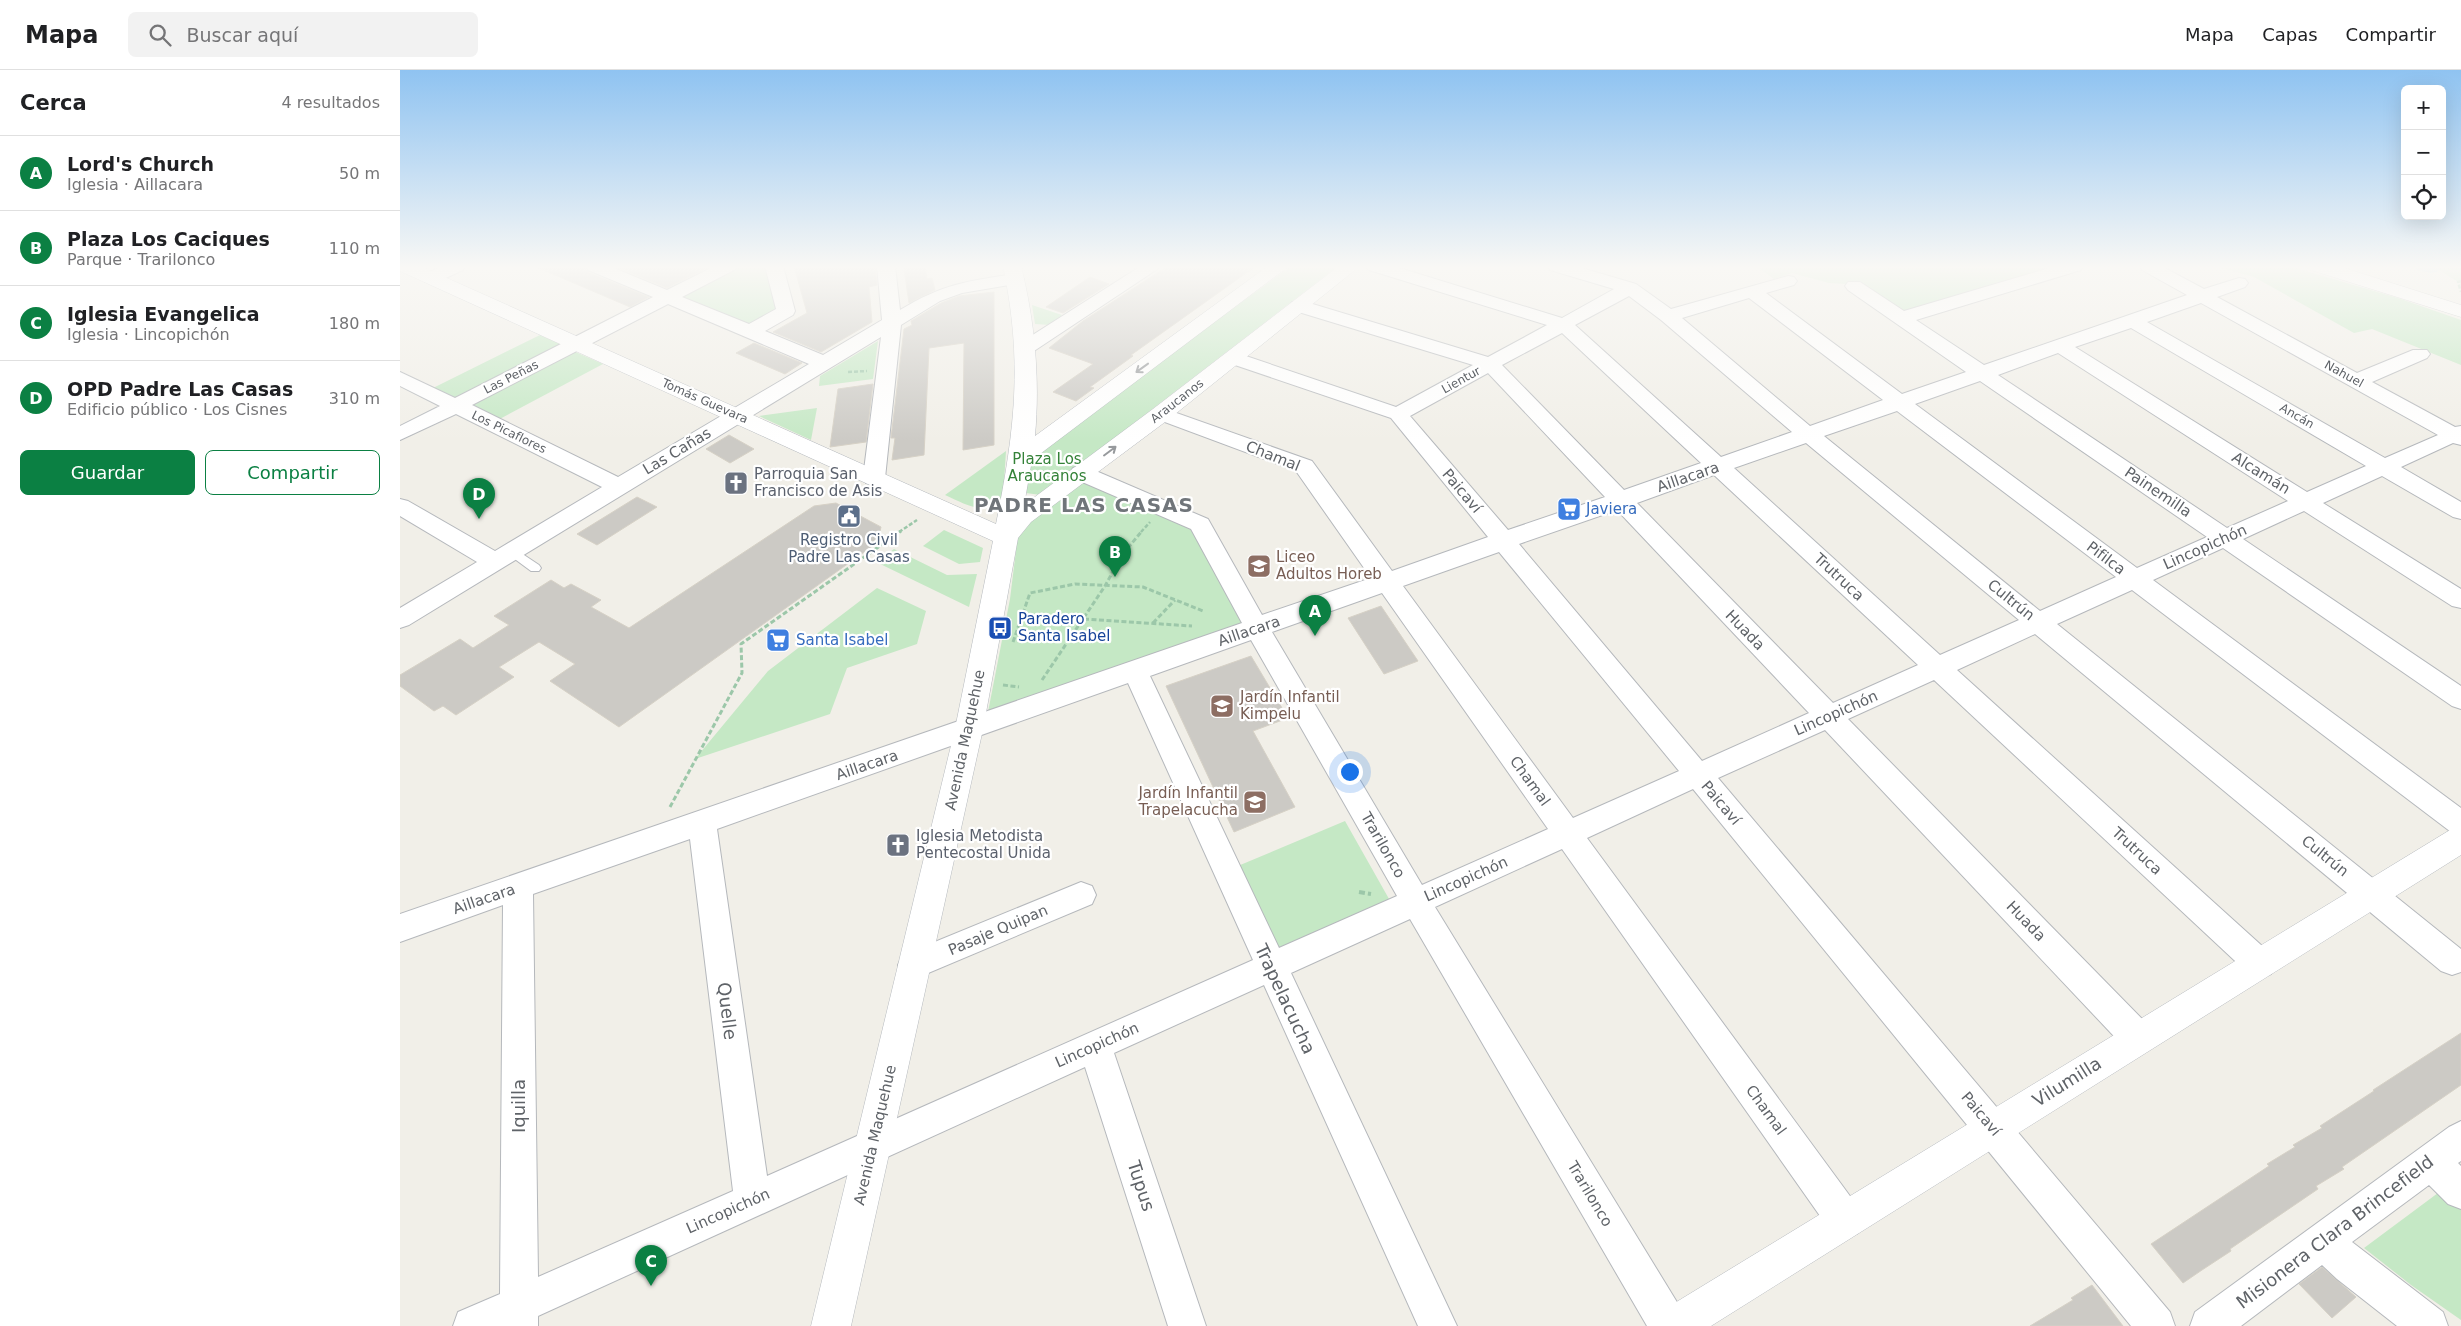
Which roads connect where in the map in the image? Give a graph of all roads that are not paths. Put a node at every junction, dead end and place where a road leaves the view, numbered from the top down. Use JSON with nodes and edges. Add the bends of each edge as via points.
{"nodes":[{"id":1,"x":1563,"y":324,"type":"edge"},
{"id":2,"x":534,"y":325,"type":"edge"},
{"id":3,"x":615,"y":325,"type":"edge"},
{"id":4,"x":735,"y":325,"type":"edge"},
{"id":5,"x":762,"y":325,"type":"edge"},
{"id":6,"x":888,"y":325,"type":"edge"},
{"id":7,"x":892,"y":325,"type":"edge"},
{"id":8,"x":1024,"y":325,"type":"edge"},
{"id":9,"x":1062,"y":325,"type":"edge"},
{"id":10,"x":1201,"y":325,"type":"edge"},
{"id":11,"x":1275,"y":325,"type":"edge"},
{"id":12,"x":1360,"y":325,"type":"edge"},
{"id":13,"x":1562,"y":325,"type":"edge"},
{"id":14,"x":1678,"y":325,"type":"edge"},
{"id":15,"x":1796,"y":325,"type":"edge"},
{"id":16,"x":1912,"y":325,"type":"edge"},
{"id":17,"x":2120,"y":325,"type":"edge"},
{"id":18,"x":2141,"y":325,"type":"edge"},
{"id":19,"x":2255,"y":325,"type":"edge"},
{"id":20,"x":751,"y":331,"type":"junction"},
{"id":21,"x":577,"y":344,"type":"junction"},
{"id":22,"x":2060,"y":346,"type":"junction"},
{"id":23,"x":1027,"y":347,"type":"junction"},
{"id":24,"x":2420,"y":354,"type":"dead end"},
{"id":25,"x":1233,"y":358,"type":"junction"},
{"id":26,"x":825,"y":362,"type":"junction"},
{"id":27,"x":1490,"y":364,"type":"junction"},
{"id":28,"x":1984,"y":374,"type":"junction"},
{"id":29,"x":400,"y":378,"type":"edge"},
{"id":30,"x":2356,"y":381,"type":"junction"},
{"id":31,"x":1900,"y":403,"type":"junction"},
{"id":32,"x":455,"y":406,"type":"junction"},
{"id":33,"x":1161,"y":414,"type":"junction"},
{"id":34,"x":1398,"y":414,"type":"junction"},
{"id":35,"x":736,"y":415,"type":"junction"},
{"id":36,"x":400,"y":434,"type":"edge"},
{"id":37,"x":1809,"y":435,"type":"junction"},
{"id":38,"x":2459,"y":436,"type":"edge"},
{"id":39,"x":1021,"y":458,"type":"junction"},
{"id":40,"x":1718,"y":466,"type":"junction"},
{"id":41,"x":2384,"y":467,"type":"junction"},
{"id":42,"x":1081,"y":473,"type":"junction"},
{"id":43,"x":874,"y":478,"type":"junction"},
{"id":44,"x":618,"y":486,"type":"junction"},
{"id":45,"x":1621,"y":501,"type":"junction"},
{"id":46,"x":2306,"y":502,"type":"junction"},
{"id":47,"x":400,"y":506,"type":"edge"},
{"id":48,"x":2461,"y":512,"type":"edge"},
{"id":49,"x":1005,"y":537,"type":"junction"},
{"id":50,"x":2226,"y":538,"type":"junction"},
{"id":51,"x":1504,"y":542,"type":"junction"},
{"id":52,"x":503,"y":556,"type":"junction"},
{"id":53,"x":534,"y":568,"type":"dead end"},
{"id":54,"x":2135,"y":579,"type":"junction"},
{"id":55,"x":1388,"y":582,"type":"junction"},
{"id":56,"x":2461,"y":600,"type":"edge"},
{"id":57,"x":400,"y":619,"type":"edge"},
{"id":58,"x":2039,"y":622,"type":"junction"},
{"id":59,"x":1257,"y":628,"type":"junction"},
{"id":60,"x":1937,"y":668,"type":"junction"},
{"id":61,"x":1135,"y":671,"type":"junction"},
{"id":62,"x":2461,"y":699,"type":"edge"},
{"id":63,"x":1828,"y":716,"type":"junction"},
{"id":64,"x":969,"y":729,"type":"junction"},
{"id":65,"x":1698,"y":775,"type":"junction"},
{"id":66,"x":702,"y":822,"type":"junction"},
{"id":67,"x":2461,"y":824,"type":"edge"},
{"id":68,"x":1568,"y":833,"type":"junction"},
{"id":69,"x":2461,"y":839,"type":"edge"},
{"id":70,"x":518,"y":887,"type":"junction"},
{"id":71,"x":2371,"y":894,"type":"junction"},
{"id":72,"x":1081,"y":895,"type":"dead end"},
{"id":73,"x":1416,"y":902,"type":"junction"},
{"id":74,"x":400,"y":928,"type":"edge"},
{"id":75,"x":2452,"y":961,"type":"dead end"},
{"id":76,"x":2260,"y":964,"type":"junction"},
{"id":77,"x":914,"y":965,"type":"junction"},
{"id":78,"x":1270,"y":967,"type":"junction"},
{"id":79,"x":2138,"y":1038,"type":"junction"},
{"id":80,"x":1095,"y":1046,"type":"junction"},
{"id":81,"x":1993,"y":1128,"type":"junction"},
{"id":82,"x":2461,"y":1139,"type":"edge"},
{"id":83,"x":872,"y":1148,"type":"junction"},
{"id":84,"x":2430,"y":1162,"type":"junction"},
{"id":85,"x":2461,"y":1191,"type":"edge"},
{"id":86,"x":752,"y":1200,"type":"junction"},
{"id":87,"x":1845,"y":1220,"type":"junction"},
{"id":88,"x":2324,"y":1241,"type":"junction"},
{"id":89,"x":519,"y":1315,"type":"edge"},
{"id":90,"x":472,"y":1326,"type":"edge"},
{"id":91,"x":831,"y":1326,"type":"edge"},
{"id":92,"x":1187,"y":1326,"type":"edge"},
{"id":93,"x":1438,"y":1326,"type":"edge"},
{"id":94,"x":1669,"y":1326,"type":"edge"},
{"id":95,"x":1674,"y":1326,"type":"edge"},
{"id":96,"x":2156,"y":1326,"type":"edge"},
{"id":97,"x":2209,"y":1326,"type":"edge"},
{"id":98,"x":2429,"y":1326,"type":"edge"}],
"edges":[{"from":1,"to":40,"type":"street","name":"Trutruca"},
{"from":2,"to":21,"type":"main road","name":"Tomás Guevara"},
{"from":3,"to":21,"type":"street","name":"Las Peñas"},
{"from":4,"to":20,"type":"street"},
{"from":5,"to":20,"type":"street"},
{"from":6,"to":26,"type":"street","name":"Las Cañas"},
{"from":7,"to":43,"type":"street"},
{"from":8,"to":23,"type":"main road","name":"Avenida Maquehue"},
{"from":9,"to":23,"type":"street"},
{"from":10,"to":39,"type":"main road","one_way":true},
{"from":11,"to":25,"type":"main road","name":"Araucanos"},
{"from":12,"to":27,"type":"street","name":"Huada"},
{"from":13,"to":27,"type":"street","name":"Lientur"},
{"from":14,"to":37,"type":"street","name":"Cultrún"},
{"from":15,"to":31,"type":"street","name":"Pifilca"},
{"from":16,"to":28,"type":"street","name":"Painemilla"},
{"from":17,"to":22,"type":"street","name":"Aillacara"},
{"from":18,"to":41,"type":"street","name":"Ancán"},
{"from":19,"to":30,"type":"street","name":"Nahuel"},
{"from":20,"to":26,"type":"street"},
{"from":21,"to":32,"type":"street","name":"Las Peñas"},
{"from":21,"to":35,"type":"main road","name":"Tomás Guevara"},
{"from":22,"to":28,"type":"street","name":"Aillacara"},
{"from":22,"to":46,"type":"street","name":"Alcamán"},
{"from":23,"to":39,"type":"main road","name":"Avenida Maquehue"},
{"from":24,"to":30,"type":"street"},
{"from":25,"to":33,"type":"main road","name":"Araucanos"},
{"from":25,"to":34,"type":"street"},
{"from":26,"to":35,"type":"street","name":"Las Cañas"},
{"from":27,"to":34,"type":"street","name":"Lientur"},
{"from":27,"to":45,"type":"street","name":"Huada"},
{"from":28,"to":31,"type":"street","name":"Aillacara"},
{"from":28,"to":50,"type":"street","name":"Painemilla"},
{"from":29,"to":32,"type":"street","name":"Los Picaflores"},
{"from":30,"to":38,"type":"street","name":"Nahuel"},
{"from":31,"to":37,"type":"street","name":"Aillacara"},
{"from":31,"to":54,"type":"street","name":"Pifilca"},
{"from":32,"to":36,"type":"street","name":"Las Peñas"},
{"from":32,"to":44,"type":"street","name":"Los Picaflores"},
{"from":42,"to":33,"type":"main road","name":"Araucanos","one_way":true},
{"from":33,"to":55,"type":"street","name":"Chamal","via":[[1304,466]]},
{"from":34,"to":51,"type":"street","name":"Paicaví"},
{"from":35,"to":43,"type":"main road","name":"Tomás Guevara"},
{"from":35,"to":44,"type":"street","name":"Las Cañas"},
{"from":37,"to":40,"type":"street","name":"Aillacara"},
{"from":37,"to":58,"type":"street","name":"Cultrún"},
{"from":38,"to":41,"type":"street","name":"Lincopichón"},
{"from":39,"to":49,"type":"main road","name":"Avenida Maquehue"},
{"from":40,"to":45,"type":"street","name":"Aillacara"},
{"from":40,"to":60,"type":"street","name":"Trutruca"},
{"from":41,"to":46,"type":"street","name":"Lincopichón"},
{"from":41,"to":48,"type":"street","name":"Ancán"},
{"from":42,"to":49,"type":"main road","name":"Araucanos","via":[[1023,517]]},
{"from":42,"to":59,"type":"street","name":"Trarilonco","via":[[1200,524]]},
{"from":43,"to":49,"type":"main road","name":"Tomás Guevara"},
{"from":44,"to":52,"type":"street","name":"Las Cañas"},
{"from":45,"to":51,"type":"street","name":"Aillacara"},
{"from":45,"to":63,"type":"street","name":"Huada"},
{"from":46,"to":50,"type":"street","name":"Lincopichón"},
{"from":46,"to":56,"type":"street","name":"Alcamán"},
{"from":47,"to":52,"type":"street"},
{"from":49,"to":64,"type":"main road","name":"Avenida Maquehue"},
{"from":50,"to":54,"type":"street","name":"Lincopichón"},
{"from":50,"to":62,"type":"street","name":"Painemilla"},
{"from":51,"to":55,"type":"street","name":"Aillacara"},
{"from":51,"to":65,"type":"street","name":"Paicaví"},
{"from":52,"to":53,"type":"lane","via":[[525,558]]},
{"from":52,"to":57,"type":"street","name":"Las Cañas"},
{"from":54,"to":58,"type":"street","name":"Lincopichón"},
{"from":54,"to":67,"type":"street","name":"Pifilca"},
{"from":55,"to":59,"type":"street","name":"Aillacara"},
{"from":55,"to":68,"type":"street","name":"Chamal"},
{"from":58,"to":60,"type":"street","name":"Lincopichón"},
{"from":58,"to":71,"type":"street","name":"Cultrún"},
{"from":59,"to":61,"type":"street","name":"Aillacara"},
{"from":59,"to":73,"type":"street","name":"Trarilonco"},
{"from":60,"to":63,"type":"street","name":"Lincopichón"},
{"from":60,"to":76,"type":"street","name":"Trutruca"},
{"from":61,"to":64,"type":"street","name":"Aillacara"},
{"from":61,"to":78,"type":"street","name":"Trapelacucha"},
{"from":63,"to":65,"type":"street","name":"Lincopichón"},
{"from":63,"to":79,"type":"street","name":"Huada"},
{"from":64,"to":66,"type":"street","name":"Aillacara"},
{"from":64,"to":77,"type":"main road","name":"Avenida Maquehue"},
{"from":65,"to":68,"type":"street","name":"Lincopichón"},
{"from":65,"to":81,"type":"street","name":"Paicaví"},
{"from":66,"to":70,"type":"street","name":"Aillacara"},
{"from":66,"to":86,"type":"street","name":"Quelle"},
{"from":68,"to":73,"type":"street","name":"Lincopichón"},
{"from":68,"to":87,"type":"street","name":"Chamal"},
{"from":69,"to":71,"type":"main road","name":"Vilumilla"},
{"from":70,"to":74,"type":"street","name":"Aillacara"},
{"from":70,"to":89,"type":"street","name":"Iquilla"},
{"from":71,"to":75,"type":"street","name":"Cultrún"},
{"from":71,"to":76,"type":"main road","name":"Vilumilla"},
{"from":72,"to":77,"type":"street","name":"Pasaje Quipan"},
{"from":73,"to":78,"type":"street","name":"Lincopichón"},
{"from":73,"to":94,"type":"street","name":"Trarilonco"},
{"from":76,"to":79,"type":"main road","name":"Vilumilla"},
{"from":77,"to":83,"type":"main road","name":"Avenida Maquehue"},
{"from":78,"to":80,"type":"street","name":"Lincopichón"},
{"from":78,"to":93,"type":"street","name":"Trapelacucha"},
{"from":79,"to":81,"type":"main road","name":"Vilumilla"},
{"from":80,"to":83,"type":"street","name":"Lincopichón"},
{"from":80,"to":92,"type":"street","name":"Tupus"},
{"from":81,"to":87,"type":"main road","name":"Vilumilla"},
{"from":81,"to":96,"type":"street","name":"Paicaví"},
{"from":82,"to":84,"type":"street","name":"Misionera Clara Brincefield"},
{"from":83,"to":86,"type":"street","name":"Lincopichón"},
{"from":83,"to":91,"type":"main road","name":"Avenida Maquehue"},
{"from":84,"to":85,"type":"street"},
{"from":84,"to":88,"type":"street","name":"Misionera Clara Brincefield"},
{"from":86,"to":89,"type":"street","name":"Lincopichón"},
{"from":87,"to":95,"type":"main road","name":"Vilumilla"},
{"from":88,"to":97,"type":"street","name":"Misionera Clara Brincefield"},
{"from":88,"to":98,"type":"street","via":[[2350,1266]]},
{"from":89,"to":90,"type":"street","name":"Lincopichón"}]}
